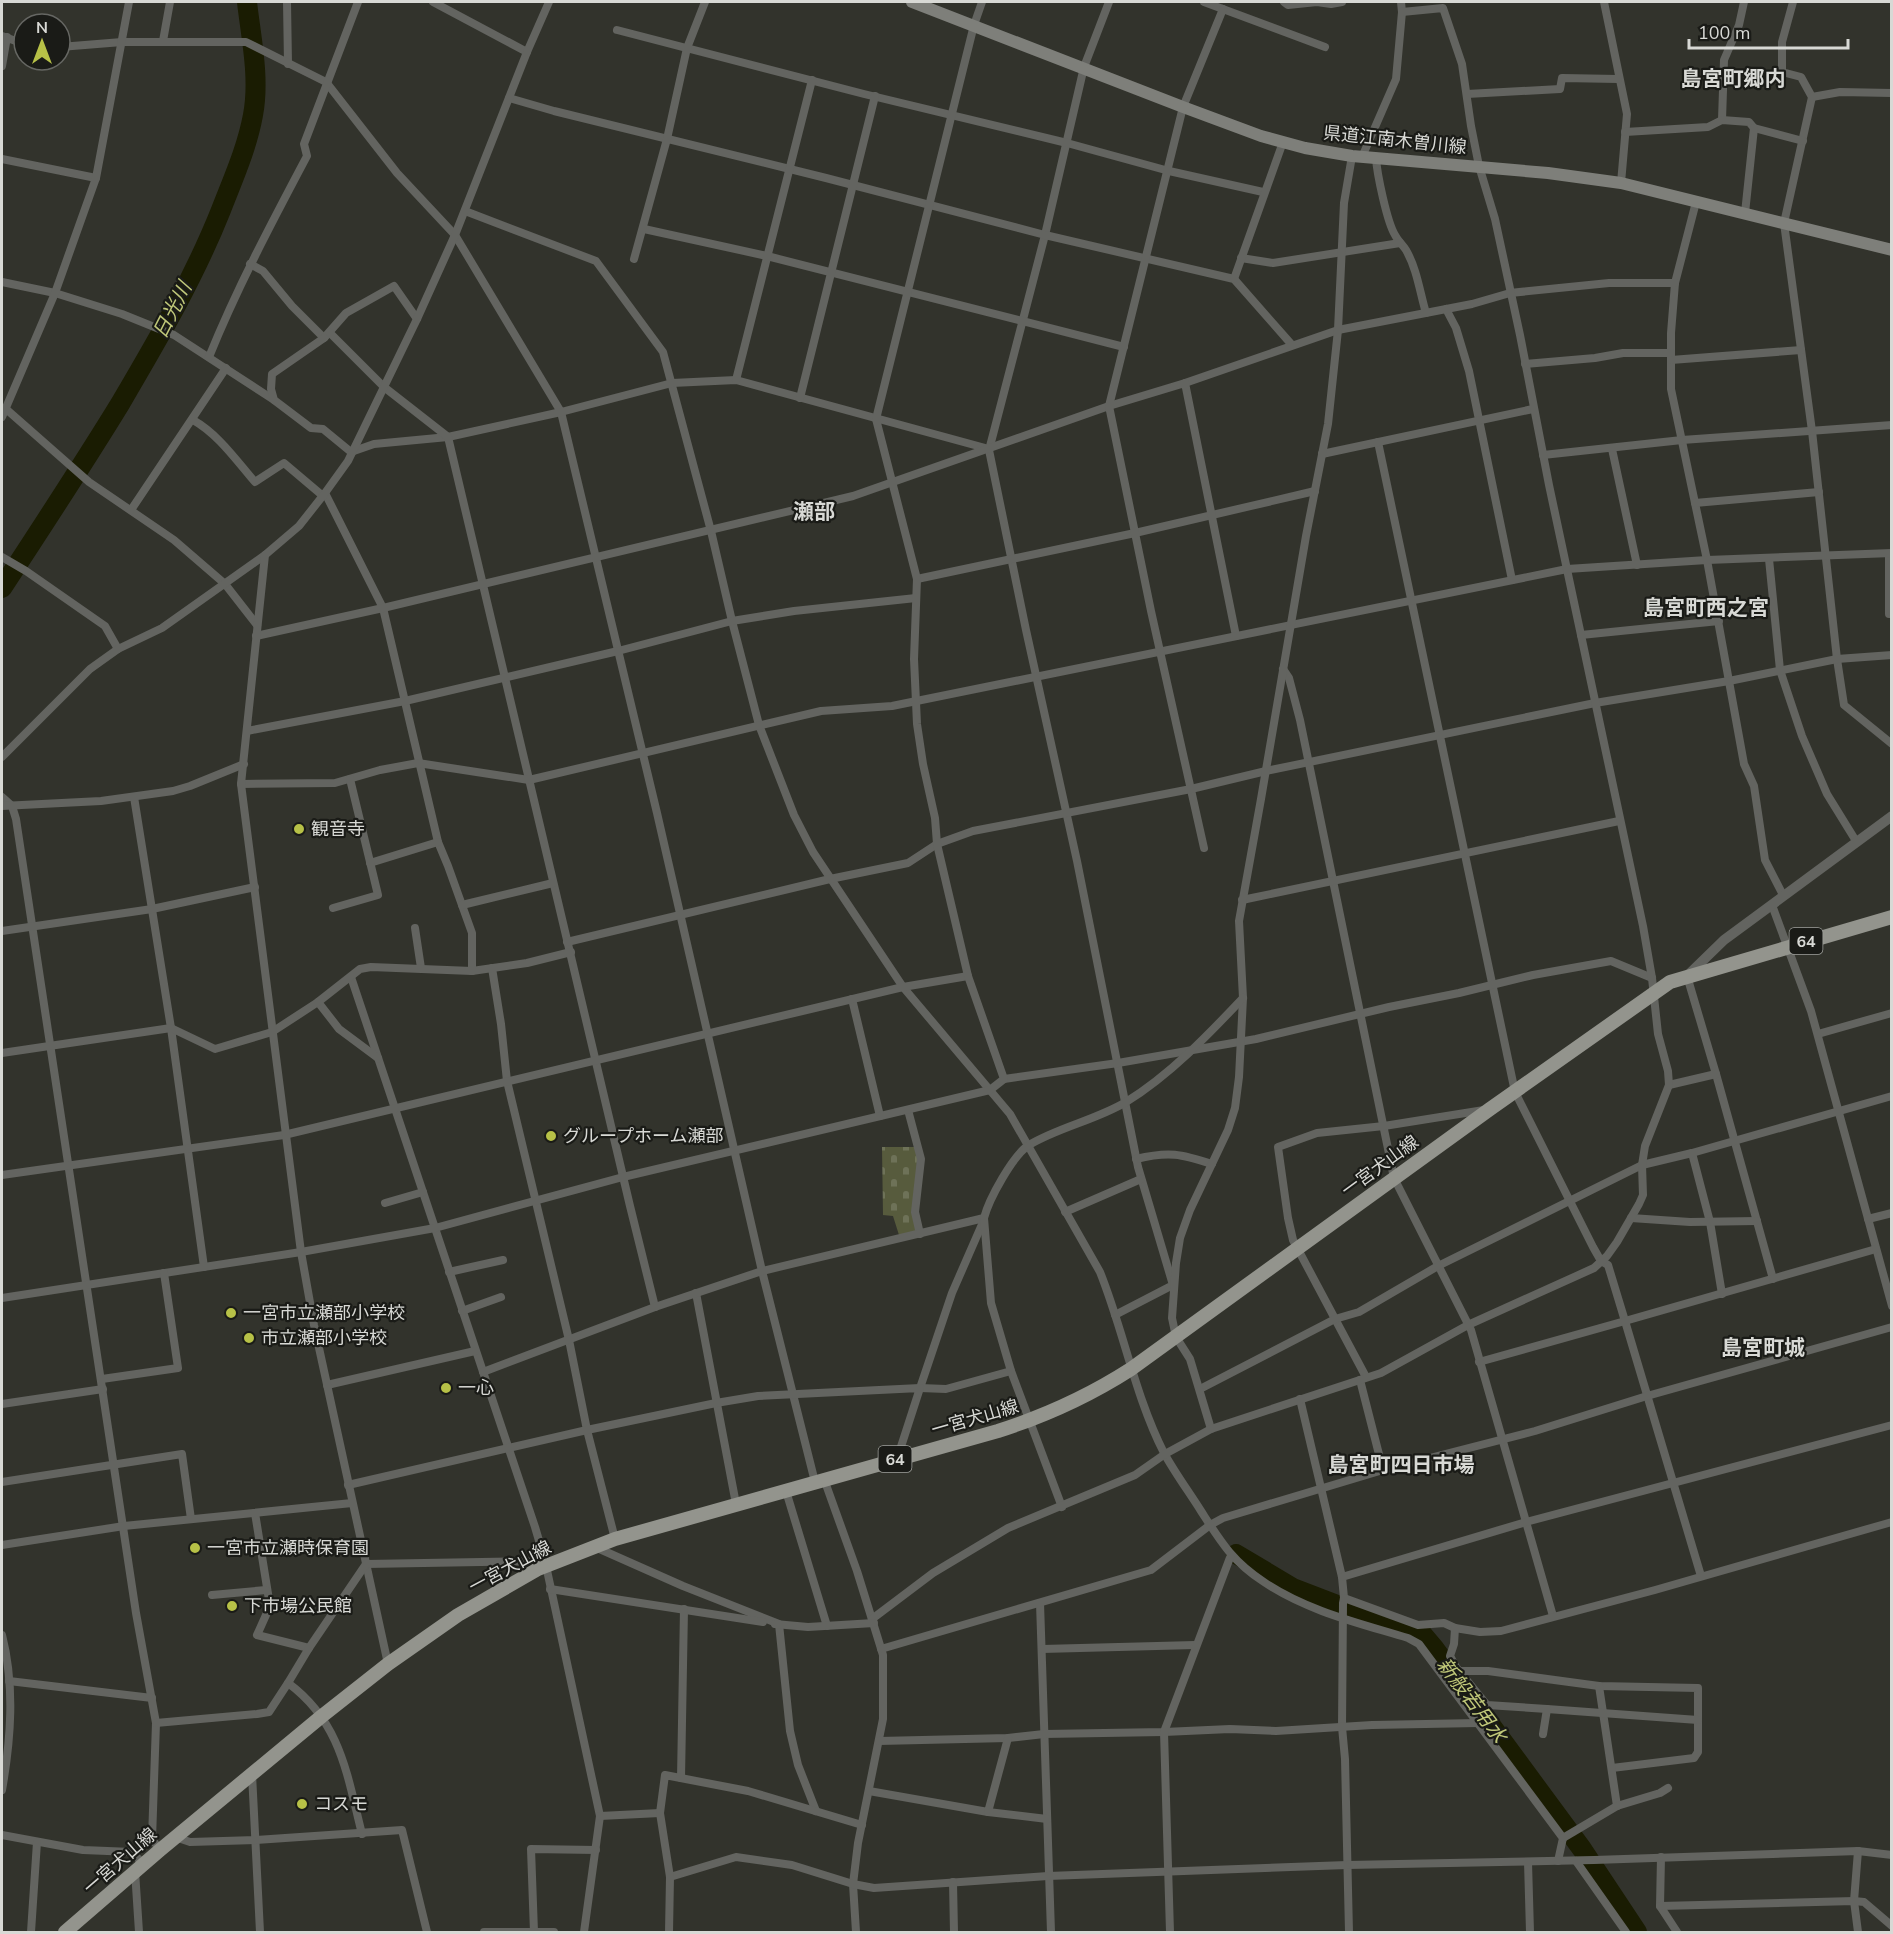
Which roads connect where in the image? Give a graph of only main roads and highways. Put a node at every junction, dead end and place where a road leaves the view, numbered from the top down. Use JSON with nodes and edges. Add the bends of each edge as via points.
{"nodes":[{"id":1,"x":915,"y":2,"type":"edge"},
{"id":2,"x":1892,"y":250,"type":"edge"},
{"id":3,"x":1892,"y":917,"type":"edge"},
{"id":4,"x":65,"y":1932,"type":"edge"}],
"edges":[{"from":1,"to":2,"type":"main road","name":"県道江南木曽川線","via":[[1283,142],[1357,157],[1479,166],[1621,183]]},
{"from":3,"to":4,"type":"main road","name":"一宮犬山線","number":"64","via":[[1670,982],[1131,1369],[1089,1395],[1030,1420],[615,1539],[545,1563],[458,1615],[388,1664]]}]}
